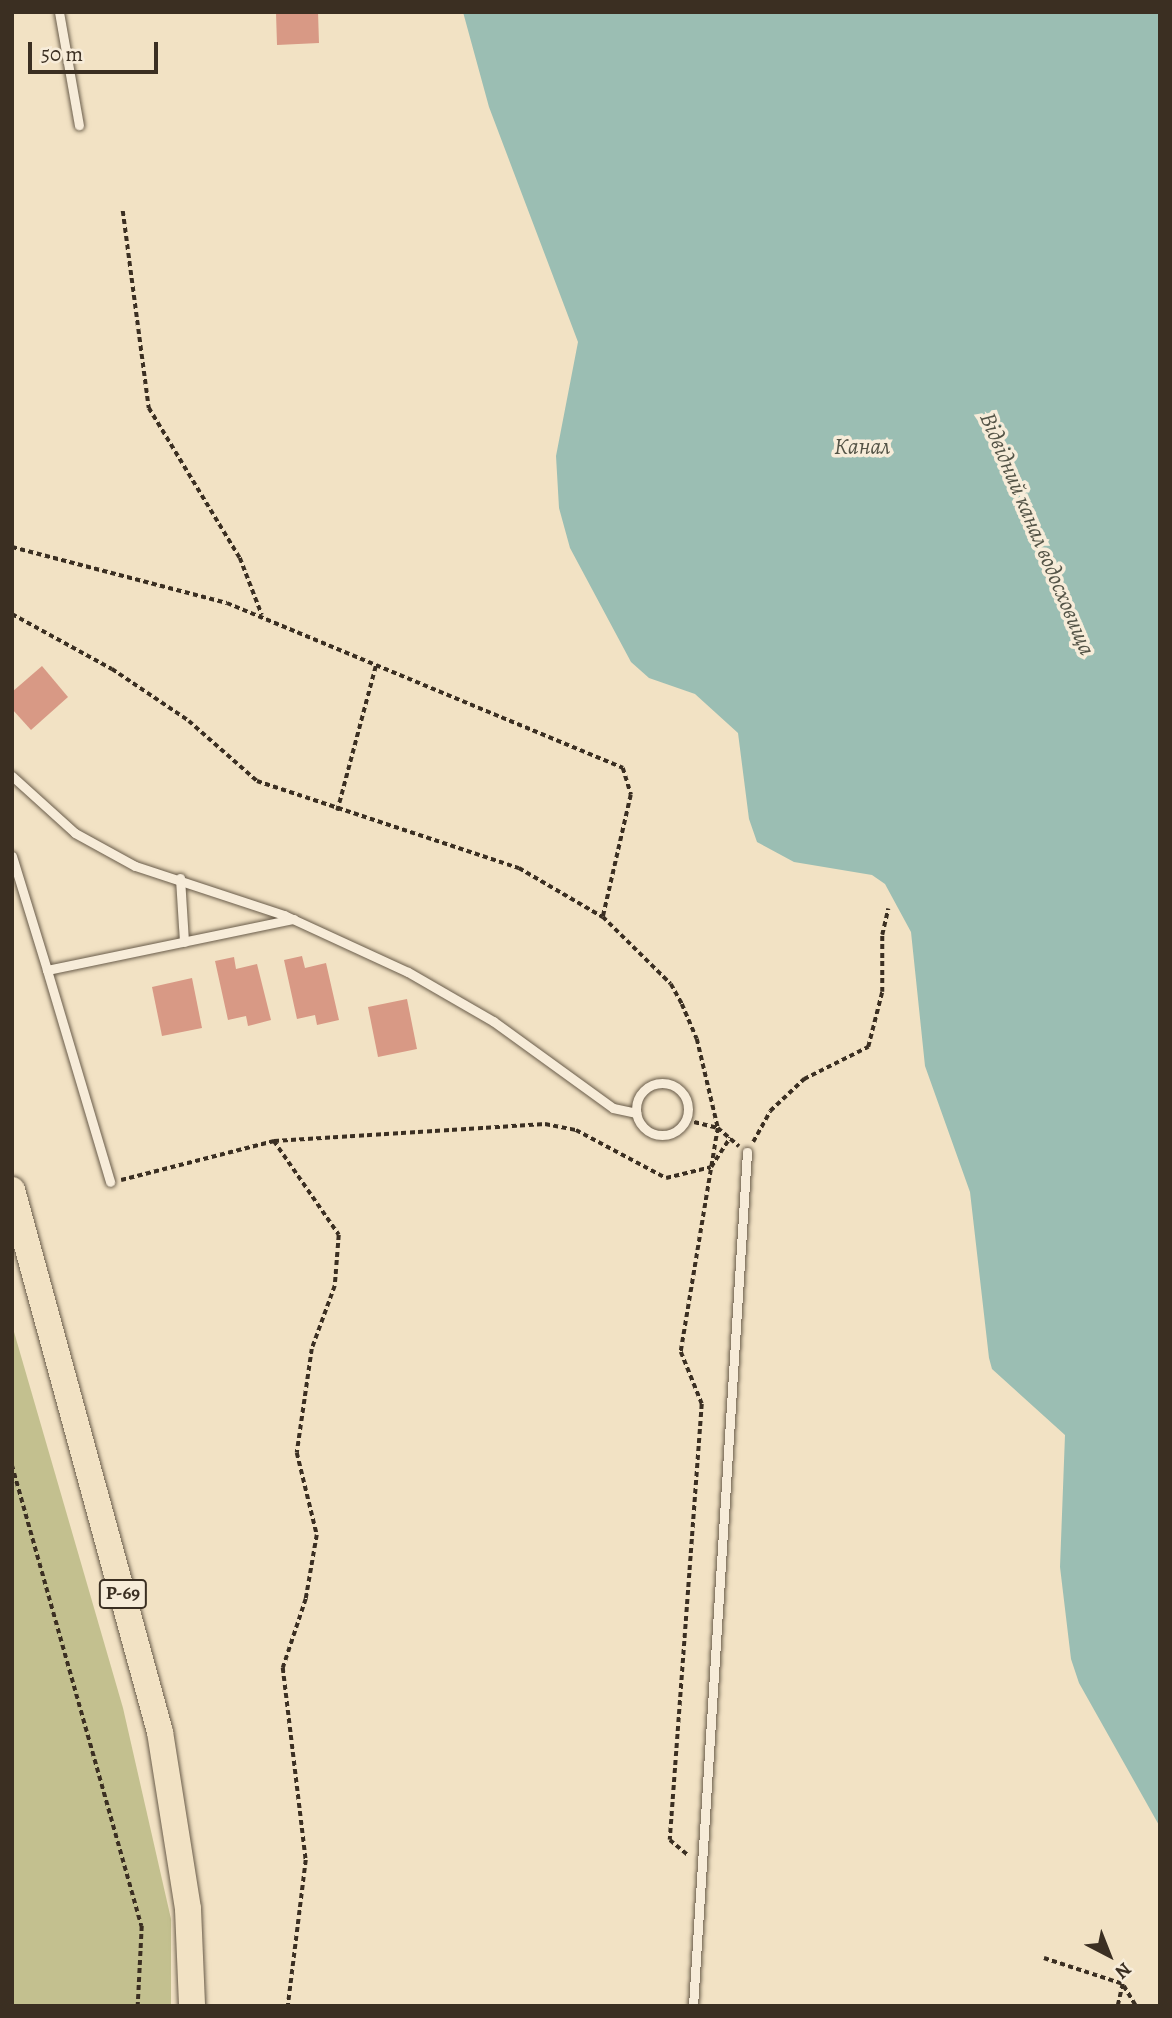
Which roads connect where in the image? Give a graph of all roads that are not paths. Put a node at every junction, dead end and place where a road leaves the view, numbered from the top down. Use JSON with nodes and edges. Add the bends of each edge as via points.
{"nodes":[{"id":1,"x":60,"y":12,"type":"edge"},
{"id":2,"x":79,"y":125,"type":"dead end"},
{"id":3,"x":12,"y":776,"type":"edge"},
{"id":4,"x":12,"y":856,"type":"edge"},
{"id":5,"x":180,"y":878,"type":"junction"},
{"id":6,"x":294,"y":919,"type":"junction"},
{"id":7,"x":184,"y":942,"type":"junction"},
{"id":8,"x":47,"y":970,"type":"junction"},
{"id":9,"x":636,"y":1113,"type":"junction"},
{"id":10,"x":747,"y":1152,"type":"road end"},
{"id":11,"x":110,"y":1182,"type":"road end"},
{"id":12,"x":12,"y":1190,"type":"edge"},
{"id":13,"x":192,"y":2006,"type":"edge"},
{"id":14,"x":693,"y":2006,"type":"edge"}],
"edges":[{"from":1,"to":2,"type":"lane"},
{"from":3,"to":5,"type":"lane","via":[[75,833],[135,866]]},
{"from":4,"to":8,"type":"lane"},
{"from":5,"to":6,"type":"lane"},
{"from":5,"to":7,"type":"lane"},
{"from":6,"to":7,"type":"lane"},
{"from":6,"to":9,"type":"lane","via":[[408,972],[494,1021],[613,1108]]},
{"from":7,"to":8,"type":"lane"},
{"from":8,"to":11,"type":"lane"},
{"from":9,"to":9,"type":"lane","via":[[639,1096],[661,1083],[684,1094],[686,1120],[675,1132],[659,1135],[644,1128]]},
{"from":10,"to":14,"type":"lane"},
{"from":12,"to":13,"type":"main road","number":"Р-69","via":[[160,1732],[188,1909]]}]}
